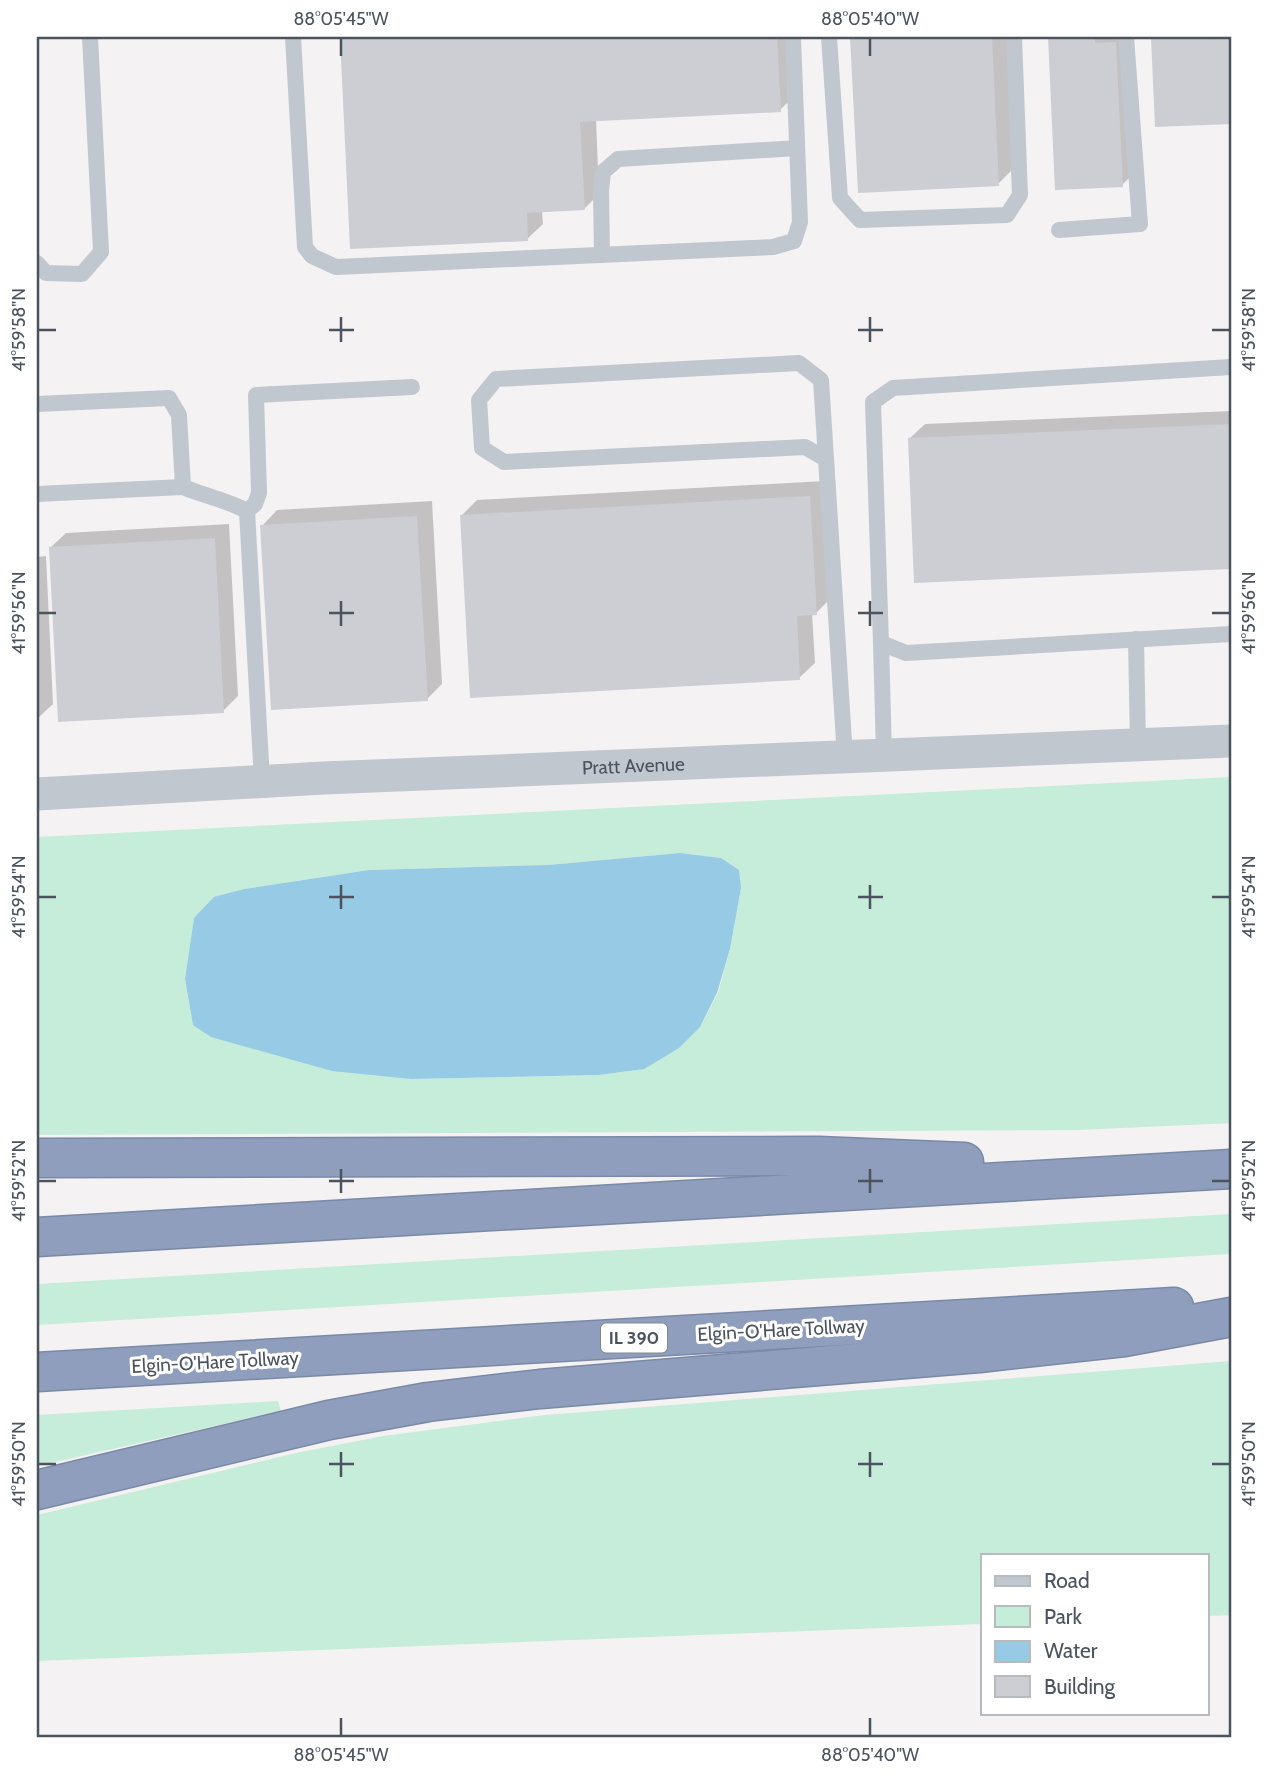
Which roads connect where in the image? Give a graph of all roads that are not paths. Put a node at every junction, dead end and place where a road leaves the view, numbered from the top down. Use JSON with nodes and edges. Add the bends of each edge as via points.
{"nodes":[{"id":1,"x":90,"y":37,"type":"edge"},
{"id":2,"x":293,"y":37,"type":"edge"},
{"id":3,"x":793,"y":37,"type":"edge"},
{"id":4,"x":829,"y":37,"type":"edge"},
{"id":5,"x":1014,"y":37,"type":"edge"},
{"id":6,"x":1126,"y":37,"type":"edge"},
{"id":7,"x":797,"y":148,"type":"junction"},
{"id":8,"x":1059,"y":230,"type":"dead end"},
{"id":9,"x":602,"y":255,"type":"junction"},
{"id":10,"x":37,"y":263,"type":"edge"},
{"id":11,"x":1231,"y":367,"type":"edge"},
{"id":12,"x":412,"y":387,"type":"dead end"},
{"id":13,"x":37,"y":404,"type":"edge"},
{"id":14,"x":826,"y":458,"type":"junction"},
{"id":15,"x":183,"y":487,"type":"junction"},
{"id":16,"x":37,"y":494,"type":"edge"},
{"id":17,"x":247,"y":511,"type":"junction"},
{"id":18,"x":1231,"y":634,"type":"edge"},
{"id":19,"x":1136,"y":639,"type":"junction"},
{"id":20,"x":881,"y":643,"type":"junction"},
{"id":21,"x":1231,"y":741,"type":"edge"},
{"id":22,"x":1138,"y":745,"type":"junction"},
{"id":23,"x":884,"y":755,"type":"junction"},
{"id":24,"x":845,"y":757,"type":"junction"},
{"id":25,"x":262,"y":781,"type":"junction"},
{"id":26,"x":37,"y":794,"type":"edge"},
{"id":27,"x":37,"y":1158,"type":"edge"},
{"id":28,"x":1231,"y":1169,"type":"edge"},
{"id":29,"x":1194,"y":1171,"type":"junction"},
{"id":30,"x":37,"y":1237,"type":"edge"},
{"id":31,"x":1231,"y":1304,"type":"edge"},
{"id":32,"x":1231,"y":1317,"type":"edge"},
{"id":33,"x":37,"y":1372,"type":"edge"},
{"id":34,"x":37,"y":1490,"type":"edge"}],
"edges":[{"from":1,"to":10,"type":"lane","via":[[101,252],[82,274],[46,273]]},
{"from":2,"to":9,"type":"lane","via":[[305,247],[312,256],[336,267]]},
{"from":3,"to":7,"type":"lane"},
{"from":4,"to":5,"type":"lane","via":[[840,198],[860,220],[1007,215],[1020,195]]},
{"from":6,"to":8,"type":"lane","via":[[1140,224]]},
{"from":7,"to":9,"type":"lane","via":[[618,159],[603,172]]},
{"from":7,"to":9,"type":"lane","via":[[800,222],[794,240],[774,247]]},
{"from":11,"to":20,"type":"lane","via":[[894,388],[873,402]]},
{"from":12,"to":17,"type":"lane","via":[[256,395],[259,493]]},
{"from":13,"to":15,"type":"lane","via":[[169,398],[179,415]]},
{"from":14,"to":14,"type":"lane","via":[[821,380],[799,363],[496,379],[479,400],[482,448],[504,462],[805,447]]},
{"from":14,"to":24,"type":"lane"},
{"from":15,"to":16,"type":"lane"},
{"from":15,"to":17,"type":"lane"},
{"from":17,"to":25,"type":"lane"},
{"from":18,"to":19,"type":"lane"},
{"from":19,"to":20,"type":"lane","via":[[906,653]]},
{"from":19,"to":22,"type":"lane"},
{"from":20,"to":23,"type":"lane"},
{"from":21,"to":22,"type":"street","name":"Pratt Avenue"},
{"from":22,"to":23,"type":"street","name":"Pratt Avenue"},
{"from":23,"to":24,"type":"street","name":"Pratt Avenue"},
{"from":24,"to":25,"type":"street","name":"Pratt Avenue"},
{"from":25,"to":26,"type":"street","name":"Pratt Avenue"},
{"from":27,"to":29,"type":"highway","via":[[818,1156]]},
{"from":28,"to":29,"type":"highway"},
{"from":29,"to":30,"type":"highway"},
{"from":31,"to":33,"type":"highway","name":"Elgin-O'Hare Tollway","number":"IL 390"},
{"from":32,"to":34,"type":"highway","via":[[1124,1337],[979,1353],[428,1402],[329,1420]]}]}
